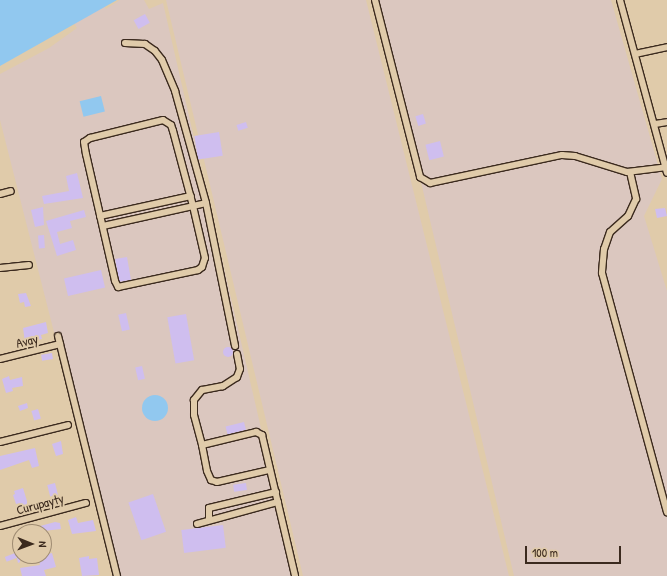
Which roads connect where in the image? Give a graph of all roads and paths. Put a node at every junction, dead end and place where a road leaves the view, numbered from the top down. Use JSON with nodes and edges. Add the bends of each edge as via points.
{"nodes":[{"id":1,"x":375,"y":0,"type":"edge"},
{"id":2,"x":620,"y":0,"type":"edge"},
{"id":3,"x":125,"y":43,"type":"dead end"},
{"id":4,"x":667,"y":47,"type":"edge"},
{"id":5,"x":635,"y":54,"type":"junction"},
{"id":6,"x":667,"y":122,"type":"edge"},
{"id":7,"x":655,"y":124,"type":"junction"},
{"id":8,"x":666,"y":170,"type":"edge"},
{"id":9,"x":630,"y":172,"type":"junction"},
{"id":10,"x":11,"y":191,"type":"dead end"},
{"id":11,"x":0,"y":194,"type":"edge"},
{"id":12,"x":191,"y":196,"type":"junction"},
{"id":13,"x":206,"y":203,"type":"junction"},
{"id":14,"x":193,"y":206,"type":"junction"},
{"id":15,"x":100,"y":216,"type":"junction"},
{"id":16,"x":103,"y":226,"type":"junction"},
{"id":17,"x":29,"y":265,"type":"dead end"},
{"id":18,"x":0,"y":268,"type":"edge"},
{"id":19,"x":58,"y":336,"type":"dead end"},
{"id":20,"x":60,"y":344,"type":"junction"},
{"id":21,"x":235,"y":346,"type":"dead end"},
{"id":22,"x":237,"y":354,"type":"dead end"},
{"id":23,"x":0,"y":359,"type":"edge"},
{"id":24,"x":68,"y":425,"type":"dead end"},
{"id":25,"x":0,"y":442,"type":"edge"},
{"id":26,"x":202,"y":444,"type":"junction"},
{"id":27,"x":269,"y":470,"type":"junction"},
{"id":28,"x":276,"y":492,"type":"junction"},
{"id":29,"x":278,"y":502,"type":"junction"},
{"id":30,"x":86,"y":503,"type":"dead end"},
{"id":31,"x":667,"y":512,"type":"edge"},
{"id":32,"x":209,"y":520,"type":"junction"},
{"id":33,"x":197,"y":524,"type":"dead end"},
{"id":34,"x":0,"y":526,"type":"edge"},
{"id":35,"x":117,"y":576,"type":"edge"},
{"id":36,"x":295,"y":576,"type":"edge"}],
"edges":[{"from":1,"to":9,"type":"street","via":[[420,177],[430,183],[441,182],[562,155],[575,156]]},
{"from":2,"to":5,"type":"street"},
{"from":3,"to":13,"type":"street","via":[[145,44],[162,60],[190,137]]},
{"from":4,"to":5,"type":"street"},
{"from":5,"to":7,"type":"street"},
{"from":6,"to":7,"type":"street"},
{"from":7,"to":8,"type":"street"},
{"from":8,"to":9,"type":"street"},
{"from":9,"to":31,"type":"street","via":[[636,199],[628,216],[610,232],[604,249],[602,273]]},
{"from":10,"to":11,"type":"street"},
{"from":12,"to":14,"type":"street"},
{"from":12,"to":15,"type":"street"},
{"from":12,"to":15,"type":"street","via":[[171,124],[163,120],[90,138],[84,142]]},
{"from":13,"to":14,"type":"street"},
{"from":13,"to":21,"type":"street"},
{"from":14,"to":16,"type":"street"},
{"from":14,"to":16,"type":"street","via":[[205,258],[198,270],[118,287]]},
{"from":15,"to":16,"type":"street"},
{"from":17,"to":18,"type":"street"},
{"from":19,"to":20,"type":"street"},
{"from":20,"to":23,"type":"street","name":"Avay"},
{"from":20,"to":35,"type":"street"},
{"from":22,"to":26,"type":"street","via":[[240,369],[237,376],[223,386],[202,390],[194,400],[194,415]]},
{"from":24,"to":25,"type":"street"},
{"from":26,"to":27,"type":"street","via":[[211,480],[217,482]]},
{"from":26,"to":27,"type":"street","via":[[259,432],[262,435]]},
{"from":27,"to":28,"type":"street"},
{"from":28,"to":29,"type":"street"},
{"from":28,"to":32,"type":"street","via":[[213,507],[207,512]]},
{"from":29,"to":32,"type":"street"},
{"from":29,"to":36,"type":"street"},
{"from":30,"to":34,"type":"street","name":"Curupayty"},
{"from":32,"to":33,"type":"street"}]}
